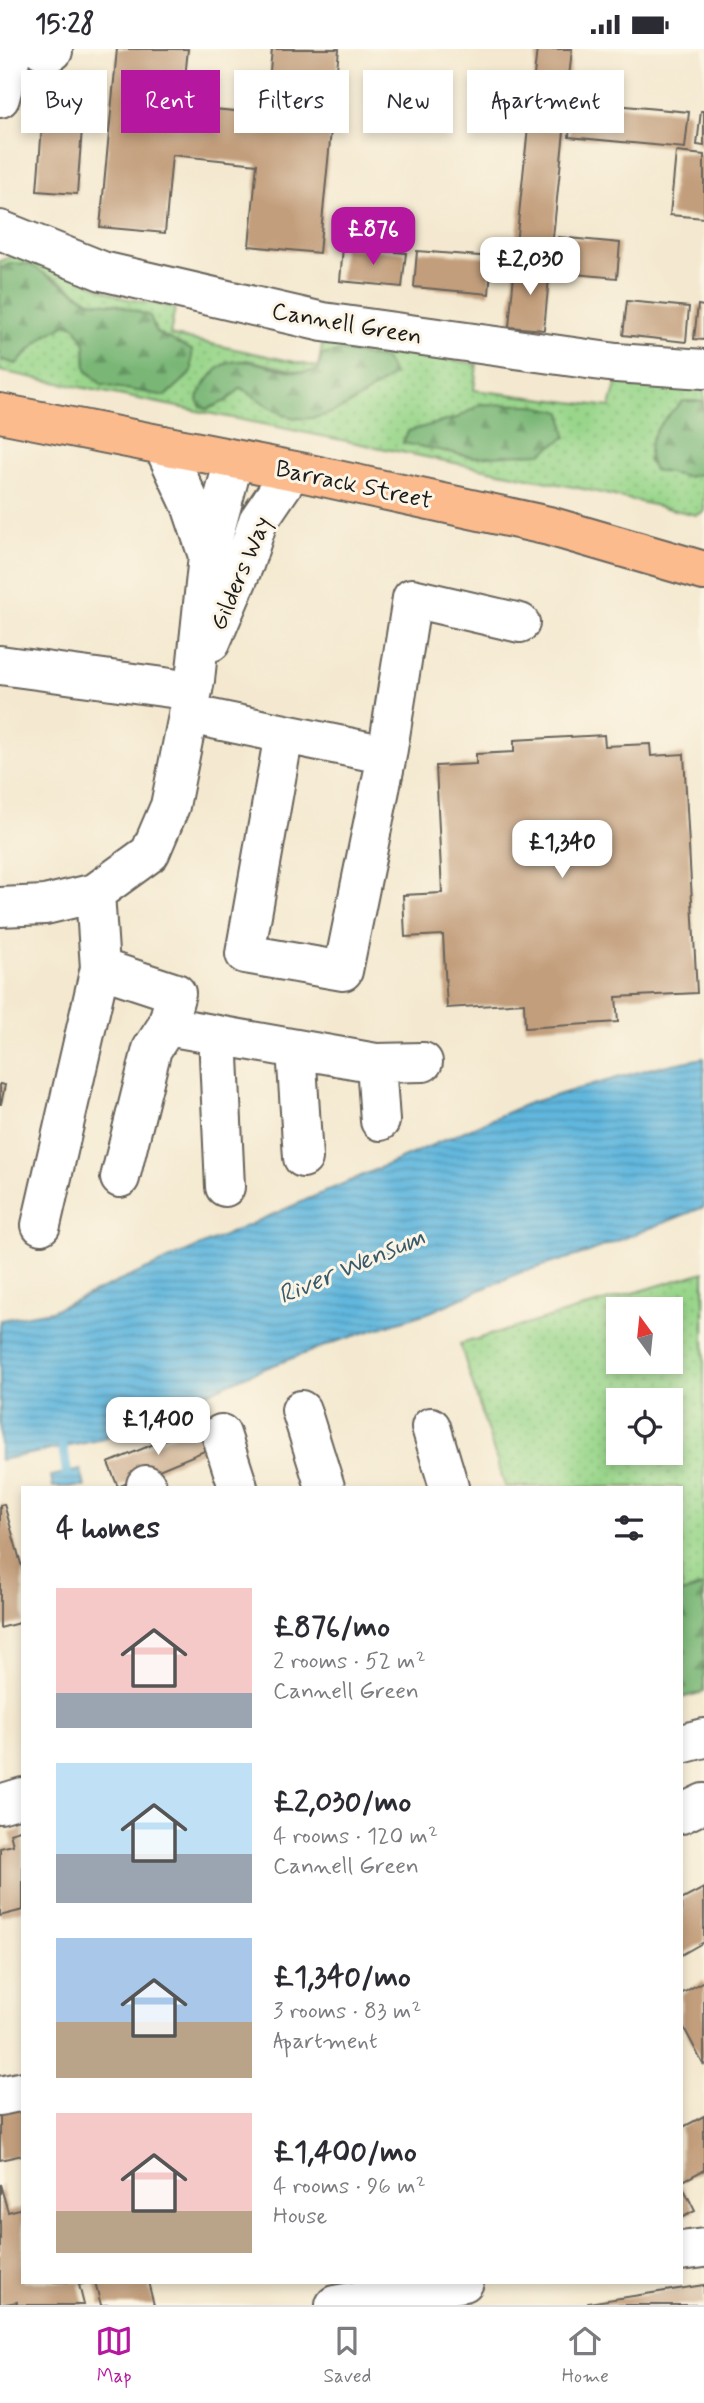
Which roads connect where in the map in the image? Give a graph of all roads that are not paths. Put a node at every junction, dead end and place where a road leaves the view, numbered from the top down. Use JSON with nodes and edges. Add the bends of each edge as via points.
{"nodes":[{"id":1,"x":13,"y":49,"type":"edge"},
{"id":2,"x":0,"y":98,"type":"edge"},
{"id":3,"x":0,"y":230,"type":"edge"},
{"id":4,"x":704,"y":369,"type":"edge"},
{"id":5,"x":0,"y":414,"type":"edge"},
{"id":6,"x":163,"y":445,"type":"junction"},
{"id":7,"x":234,"y":460,"type":"junction"},
{"id":8,"x":292,"y":471,"type":"junction"},
{"id":9,"x":208,"y":555,"type":"junction"},
{"id":10,"x":704,"y":571,"type":"edge"},
{"id":11,"x":520,"y":623,"type":"dead end"},
{"id":12,"x":0,"y":665,"type":"edge"},
{"id":13,"x":192,"y":695,"type":"junction"},
{"id":14,"x":284,"y":734,"type":"junction"},
{"id":15,"x":387,"y":755,"type":"junction"},
{"id":16,"x":95,"y":893,"type":"junction"},
{"id":17,"x":0,"y":907,"type":"edge"},
{"id":18,"x":100,"y":968,"type":"junction"},
{"id":19,"x":167,"y":1026,"type":"junction"},
{"id":20,"x":218,"y":1035,"type":"junction"},
{"id":21,"x":296,"y":1049,"type":"junction"},
{"id":22,"x":423,"y":1062,"type":"dead end"},
{"id":23,"x":376,"y":1063,"type":"junction"},
{"id":24,"x":380,"y":1121,"type":"dead end"},
{"id":25,"x":303,"y":1158,"type":"dead end"},
{"id":26,"x":120,"y":1178,"type":"dead end"},
{"id":27,"x":225,"y":1187,"type":"dead end"},
{"id":28,"x":41,"y":1225,"type":"dead end"},
{"id":29,"x":301,"y":1410,"type":"dead end"},
{"id":30,"x":431,"y":1427,"type":"dead end"},
{"id":31,"x":221,"y":1434,"type":"dead end"},
{"id":32,"x":238,"y":1486,"type":"edge"},
{"id":33,"x":325,"y":1486,"type":"edge"},
{"id":34,"x":449,"y":1486,"type":"edge"},
{"id":35,"x":704,"y":1738,"type":"edge"},
{"id":36,"x":683,"y":1743,"type":"edge"},
{"id":37,"x":21,"y":1798,"type":"edge"},
{"id":38,"x":704,"y":1803,"type":"edge"},
{"id":39,"x":0,"y":1804,"type":"edge"},
{"id":40,"x":683,"y":1813,"type":"edge"},
{"id":41,"x":21,"y":2091,"type":"edge"},
{"id":42,"x":0,"y":2096,"type":"edge"},
{"id":43,"x":704,"y":2248,"type":"edge"},
{"id":44,"x":683,"y":2251,"type":"edge"},
{"id":45,"x":453,"y":2284,"type":"edge"},
{"id":46,"x":335,"y":2305,"type":"edge"}],
"edges":[{"from":1,"to":2,"type":"street"},
{"from":3,"to":4,"type":"street","name":"Cannell Green","via":[[102,271],[323,322],[616,363]]},
{"from":5,"to":6,"type":"main road","name":"Barrack Street"},
{"from":6,"to":7,"type":"main road","name":"Barrack Street"},
{"from":6,"to":9,"type":"street","name":"Gilders Way"},
{"from":7,"to":8,"type":"main road","name":"Barrack Street"},
{"from":7,"to":9,"type":"street","name":"Gilders Way"},
{"from":8,"to":10,"type":"main road","name":"Barrack Street","via":[[575,532]]},
{"from":8,"to":13,"type":"street","name":"Gilders Way","via":[[258,521]]},
{"from":9,"to":13,"type":"street","name":"Gilders Way"},
{"from":11,"to":15,"type":"street","via":[[412,598]]},
{"from":12,"to":13,"type":"street"},
{"from":13,"to":14,"type":"street"},
{"from":13,"to":16,"type":"street","name":"Gilders Way","via":[[170,806],[150,853]]},
{"from":14,"to":15,"type":"street"},
{"from":14,"to":15,"type":"street","via":[[245,954],[270,961],[343,971]]},
{"from":16,"to":17,"type":"street","name":"Gilders Way","via":[[45,905]]},
{"from":16,"to":18,"type":"street"},
{"from":18,"to":19,"type":"street","via":[[176,993]]},
{"from":18,"to":28,"type":"street"},
{"from":19,"to":20,"type":"street"},
{"from":19,"to":26,"type":"street","via":[[152,1049]]},
{"from":20,"to":21,"type":"street"},
{"from":20,"to":27,"type":"street"},
{"from":21,"to":23,"type":"street"},
{"from":21,"to":25,"type":"street"},
{"from":22,"to":23,"type":"street"},
{"from":23,"to":24,"type":"street"},
{"from":29,"to":33,"type":"street"},
{"from":30,"to":34,"type":"street"},
{"from":31,"to":32,"type":"street"},
{"from":35,"to":36,"type":"street"},
{"from":37,"to":39,"type":"street"},
{"from":38,"to":40,"type":"street"},
{"from":41,"to":42,"type":"street"},
{"from":43,"to":44,"type":"street"},
{"from":45,"to":46,"type":"street"}]}
